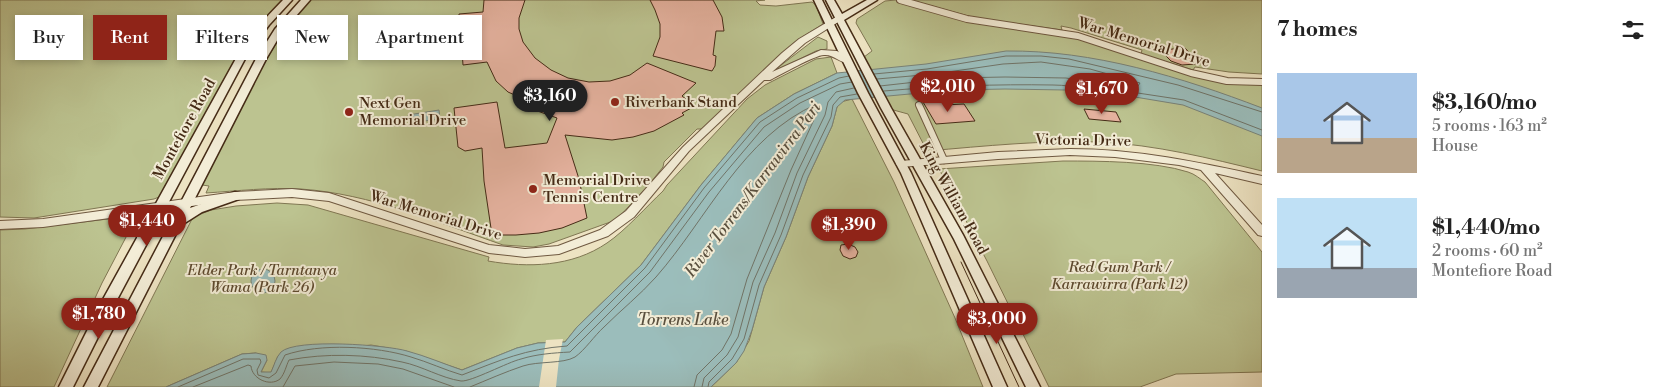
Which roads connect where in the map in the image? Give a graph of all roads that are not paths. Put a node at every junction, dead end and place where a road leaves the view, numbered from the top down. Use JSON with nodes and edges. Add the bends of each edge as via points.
{"nodes":[{"id":1,"x":288,"y":0,"type":"edge"},
{"id":2,"x":306,"y":0,"type":"edge"},
{"id":3,"x":818,"y":0,"type":"edge"},
{"id":4,"x":830,"y":0,"type":"edge"},
{"id":5,"x":873,"y":0,"type":"edge"},
{"id":6,"x":900,"y":0,"type":"edge"},
{"id":7,"x":854,"y":10,"type":"junction"},
{"id":8,"x":840,"y":19,"type":"junction"},
{"id":9,"x":830,"y":25,"type":"junction"},
{"id":10,"x":847,"y":34,"type":"junction"},
{"id":11,"x":847,"y":61,"type":"junction"},
{"id":12,"x":1262,"y":82,"type":"edge"},
{"id":13,"x":750,"y":88,"type":"junction"},
{"id":14,"x":919,"y":105,"type":"dead end"},
{"id":15,"x":944,"y":160,"type":"junction"},
{"id":16,"x":916,"y":162,"type":"junction"},
{"id":17,"x":901,"y":164,"type":"junction"},
{"id":18,"x":1203,"y":166,"type":"junction"},
{"id":19,"x":1224,"y":171,"type":"junction"},
{"id":20,"x":1262,"y":180,"type":"edge"},
{"id":21,"x":1229,"y":194,"type":"junction"},
{"id":22,"x":235,"y":196,"type":"junction"},
{"id":23,"x":187,"y":201,"type":"junction"},
{"id":24,"x":161,"y":205,"type":"junction"},
{"id":25,"x":105,"y":214,"type":"junction"},
{"id":26,"x":0,"y":225,"type":"edge"},
{"id":27,"x":1262,"y":232,"type":"edge"},
{"id":28,"x":169,"y":235,"type":"junction"},
{"id":29,"x":140,"y":244,"type":"junction"},
{"id":30,"x":66,"y":387,"type":"edge"},
{"id":31,"x":91,"y":387,"type":"edge"},
{"id":32,"x":1000,"y":387,"type":"edge"},
{"id":33,"x":1033,"y":387,"type":"edge"}],
"edges":[{"from":1,"to":24,"type":"main road","name":"Montefiore Road","via":[[266,22],[243,55]]},
{"from":2,"to":23,"type":"main road","via":[[278,31],[264,53]]},
{"from":3,"to":9,"type":"main road","name":"King William Road"},
{"from":4,"to":8,"type":"main road","name":"King William Road"},
{"from":5,"to":7,"type":"main road"},
{"from":6,"to":12,"type":"street","name":"War Memorial Drive","via":[[968,19],[1078,36],[1210,78]]},
{"from":7,"to":8,"type":"main road"},
{"from":7,"to":10,"type":"main road","via":[[851,30]]},
{"from":8,"to":9,"type":"street","name":"War Memorial Drive"},
{"from":8,"to":10,"type":"main road","name":"King William Road"},
{"from":9,"to":11,"type":"main road","name":"King William Road"},
{"from":9,"to":13,"type":"street","name":"War Memorial Drive","via":[[792,48]]},
{"from":10,"to":16,"type":"main road","name":"King William Road"},
{"from":11,"to":13,"type":"street","via":[[834,52],[821,52]]},
{"from":11,"to":17,"type":"main road","name":"King William Road"},
{"from":13,"to":22,"type":"street","name":"War Memorial Drive","via":[[686,149],[630,214],[604,233],[559,250],[525,253],[489,249],[317,195]]},
{"from":14,"to":15,"type":"street"},
{"from":15,"to":16,"type":"street","name":"Victoria Drive"},
{"from":15,"to":18,"type":"street","name":"Victoria Drive","via":[[1095,152],[1155,157]]},
{"from":16,"to":17,"type":"street","name":"Victoria Drive"},
{"from":16,"to":33,"type":"main road","name":"King William Road","via":[[960,238]]},
{"from":17,"to":32,"type":"main road","name":"King William Road"},
{"from":18,"to":19,"type":"street","name":"Victoria Drive"},
{"from":18,"to":21,"type":"street"},
{"from":19,"to":20,"type":"street","name":"Victoria Drive"},
{"from":19,"to":21,"type":"street","via":[[1222,179]]},
{"from":21,"to":27,"type":"street"},
{"from":22,"to":23,"type":"street","name":"War Memorial Drive"},
{"from":22,"to":28,"type":"main road","via":[[187,214]]},
{"from":23,"to":24,"type":"street","name":"War Memorial Drive"},
{"from":23,"to":28,"type":"main road"},
{"from":24,"to":25,"type":"street","name":"War Memorial Drive"},
{"from":24,"to":29,"type":"main road","name":"Montefiore Road"},
{"from":25,"to":26,"type":"street","name":"War Memorial Drive","via":[[28,225]]},
{"from":25,"to":29,"type":"street","via":[[129,215],[142,220],[144,228]]},
{"from":28,"to":31,"type":"main road"},
{"from":29,"to":30,"type":"main road","name":"Montefiore Road"}]}
